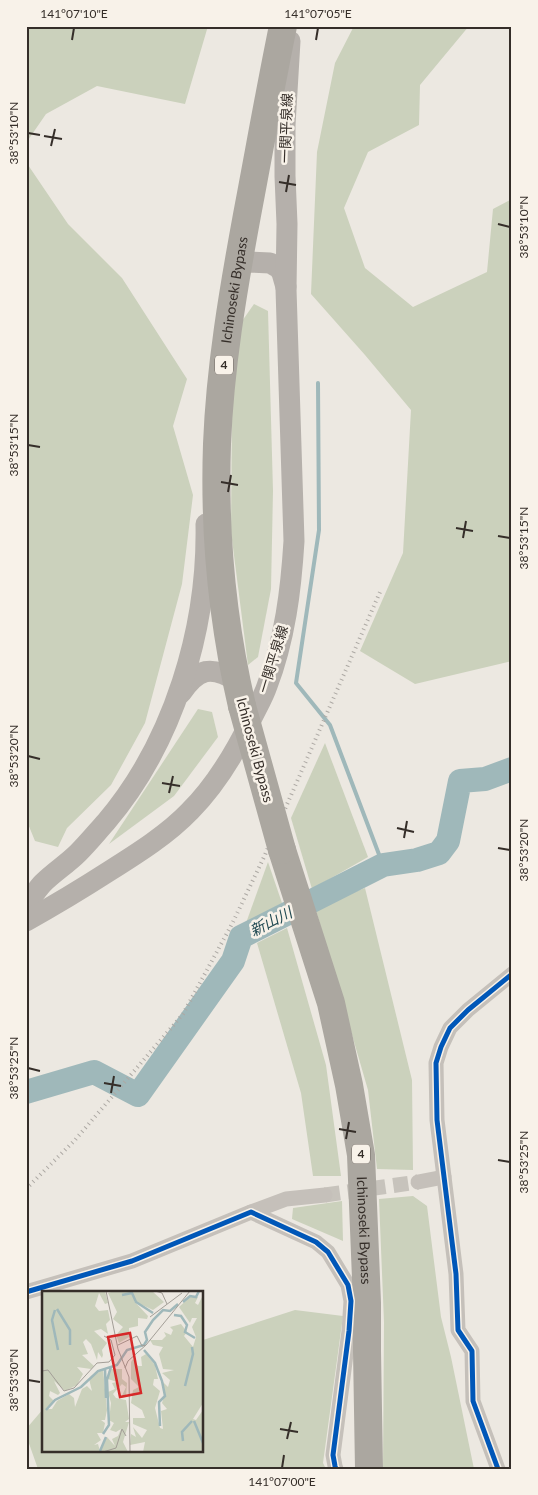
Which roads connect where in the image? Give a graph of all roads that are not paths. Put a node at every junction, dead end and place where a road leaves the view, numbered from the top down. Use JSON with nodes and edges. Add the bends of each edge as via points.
{"nodes":[{"id":1,"x":283,"y":26,"type":"edge"},
{"id":2,"x":291,"y":26,"type":"edge"},
{"id":3,"x":238,"y":266,"type":"junction"},
{"id":4,"x":286,"y":289,"type":"junction"},
{"id":5,"x":221,"y":385,"type":"junction"},
{"id":6,"x":240,"y":693,"type":"junction"},
{"id":7,"x":176,"y":702,"type":"junction"},
{"id":8,"x":26,"y":903,"type":"edge"},
{"id":9,"x":26,"y":920,"type":"edge"},
{"id":10,"x":512,"y":974,"type":"edge"},
{"id":11,"x":444,"y":1176,"type":"junction"},
{"id":12,"x":418,"y":1182,"type":"tunnel mouth"},
{"id":13,"x":325,"y":1195,"type":"tunnel mouth"},
{"id":14,"x":251,"y":1212,"type":"junction"},
{"id":15,"x":26,"y":1292,"type":"edge"},
{"id":16,"x":336,"y":1469,"type":"edge"},
{"id":17,"x":369,"y":1469,"type":"edge"},
{"id":18,"x":498,"y":1469,"type":"edge"}],
"edges":[{"from":1,"to":3,"type":"highway","name":"Ichinoseki Bypass","number":"4"},
{"from":2,"to":4,"type":"main road","name":"一関平泉線","via":[[285,124]]},
{"from":3,"to":4,"type":"main road","name":"一関平泉線","via":[[249,262],[270,263],[279,268]]},
{"from":3,"to":5,"type":"highway","name":"Ichinoseki Bypass","number":"4"},
{"from":4,"to":9,"type":"main road","name":"一関平泉線","via":[[294,541],[288,606],[267,688],[238,748],[190,812],[130,858]]},
{"from":5,"to":6,"type":"highway","name":"Ichinoseki Bypass","number":"4","via":[[217,512],[230,648]]},
{"from":5,"to":7,"type":"main road","name":"一関平泉線","via":[[208,440],[203,586],[196,630]]},
{"from":6,"to":7,"type":"main road","name":"一関平泉線","via":[[225,674],[204,671],[189,681]]},
{"from":6,"to":17,"type":"highway","name":"Ichinoseki Bypass","number":"4","bridge":true,"via":[[282,850],[331,1004],[361,1154]]},
{"from":7,"to":8,"type":"main road","name":"一関平泉線","via":[[132,788],[78,853],[42,884]]},
{"from":10,"to":11,"type":"street","via":[[450,1028],[441,1047],[436,1063],[437,1120]]},
{"from":11,"to":12,"type":"street"},
{"from":11,"to":18,"type":"street","via":[[456,1274],[458,1330],[472,1351],[473,1401]]},
{"from":13,"to":14,"type":"street","via":[[286,1199]]},
{"from":14,"to":15,"type":"street","via":[[132,1261]]},
{"from":14,"to":16,"type":"street","via":[[316,1242],[328,1252],[348,1286],[351,1302],[333,1455]]}]}
